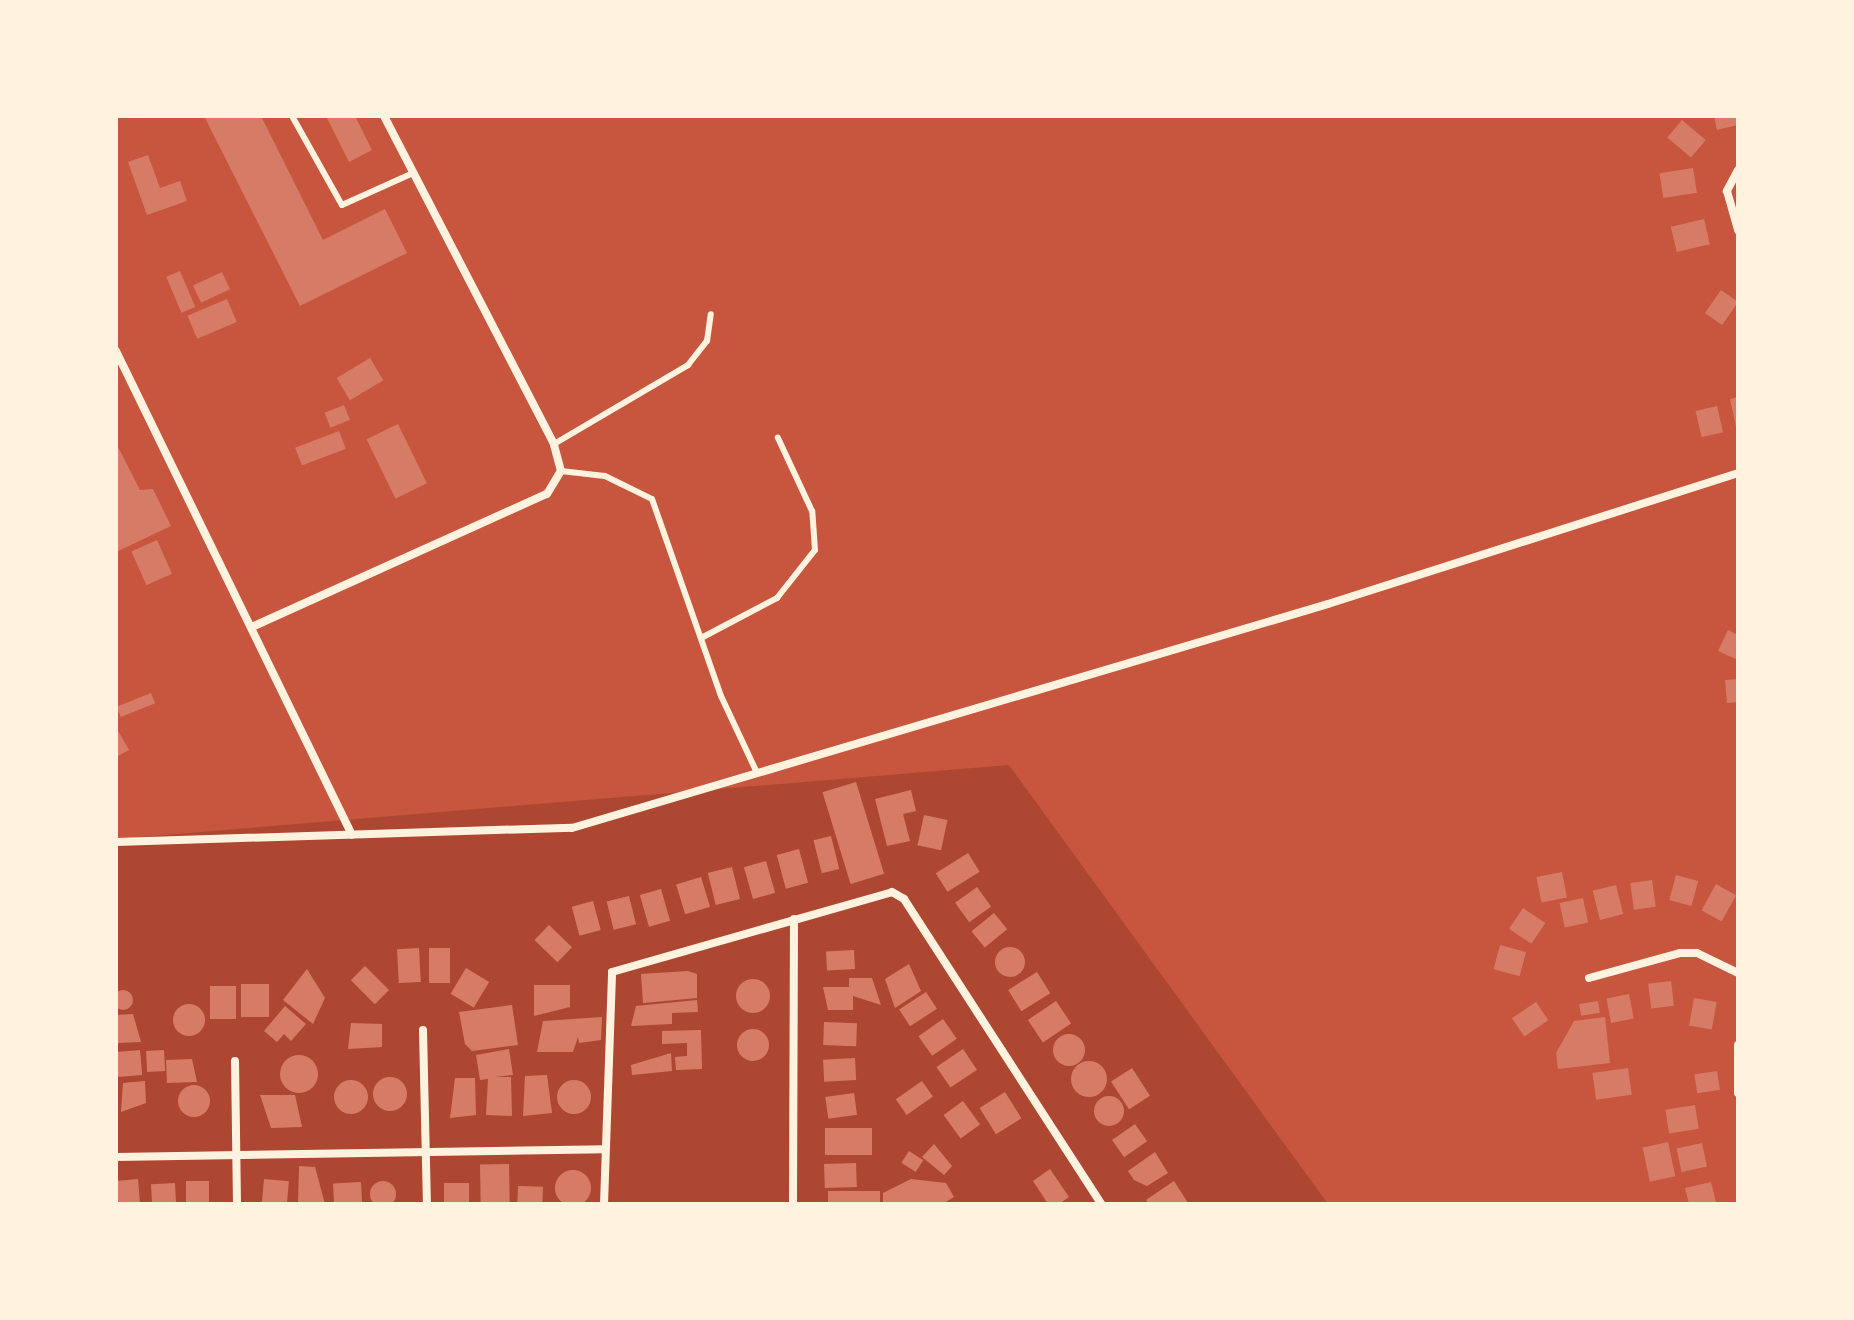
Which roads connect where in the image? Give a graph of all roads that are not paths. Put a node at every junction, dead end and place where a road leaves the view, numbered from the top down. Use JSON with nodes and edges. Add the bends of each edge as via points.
{"nodes":[{"id":1,"x":292,"y":116,"type":"edge"},
{"id":2,"x":384,"y":116,"type":"edge"},
{"id":3,"x":1738,"y":170,"type":"edge"},
{"id":4,"x":413,"y":173,"type":"junction"},
{"id":5,"x":1738,"y":230,"type":"edge"},
{"id":6,"x":711,"y":314,"type":"dead end"},
{"id":7,"x":116,"y":351,"type":"edge"},
{"id":8,"x":778,"y":438,"type":"dead end"},
{"id":9,"x":554,"y":444,"type":"junction"},
{"id":10,"x":561,"y":471,"type":"junction"},
{"id":11,"x":1738,"y":473,"type":"edge"},
{"id":12,"x":254,"y":626,"type":"junction"},
{"id":13,"x":703,"y":637,"type":"junction"},
{"id":14,"x":757,"y":773,"type":"junction"},
{"id":15,"x":352,"y":835,"type":"junction"},
{"id":16,"x":116,"y":842,"type":"edge"},
{"id":17,"x":794,"y":919,"type":"junction"},
{"id":18,"x":1738,"y":973,"type":"edge"},
{"id":19,"x":1589,"y":978,"type":"dead end"},
{"id":20,"x":423,"y":1030,"type":"dead end"},
{"id":21,"x":1738,"y":1045,"type":"edge"},
{"id":22,"x":235,"y":1061,"type":"dead end"},
{"id":23,"x":1738,"y":1093,"type":"edge"},
{"id":24,"x":427,"y":1149,"type":"junction"},
{"id":25,"x":605,"y":1149,"type":"junction"},
{"id":26,"x":235,"y":1156,"type":"junction"},
{"id":27,"x":116,"y":1157,"type":"edge"},
{"id":28,"x":237,"y":1204,"type":"edge"},
{"id":29,"x":427,"y":1204,"type":"edge"},
{"id":30,"x":604,"y":1204,"type":"edge"},
{"id":31,"x":793,"y":1204,"type":"edge"},
{"id":32,"x":1101,"y":1204,"type":"edge"}],
"edges":[{"from":1,"to":4,"type":"lane","via":[[334,201],[342,205]]},
{"from":2,"to":4,"type":"street"},
{"from":3,"to":5,"type":"street","via":[[1727,191]]},
{"from":4,"to":9,"type":"street"},
{"from":6,"to":9,"type":"lane","via":[[707,341],[688,365]]},
{"from":7,"to":12,"type":"street"},
{"from":8,"to":13,"type":"lane","via":[[812,511],[815,550],[777,598]]},
{"from":9,"to":10,"type":"street"},
{"from":10,"to":12,"type":"street","via":[[547,494]]},
{"from":10,"to":13,"type":"lane","via":[[605,476],[652,499]]},
{"from":11,"to":14,"type":"street"},
{"from":12,"to":15,"type":"street"},
{"from":13,"to":14,"type":"lane"},
{"from":14,"to":15,"type":"street","via":[[572,828]]},
{"from":15,"to":16,"type":"street"},
{"from":17,"to":25,"type":"street","via":[[612,972]]},
{"from":17,"to":31,"type":"street"},
{"from":17,"to":32,"type":"street","via":[[892,892],[904,899]]},
{"from":18,"to":19,"type":"street","via":[[1697,953],[1680,953]]},
{"from":20,"to":24,"type":"street"},
{"from":21,"to":23,"type":"street"},
{"from":22,"to":26,"type":"street"},
{"from":24,"to":25,"type":"street"},
{"from":24,"to":26,"type":"street"},
{"from":24,"to":29,"type":"street"},
{"from":25,"to":30,"type":"street"},
{"from":26,"to":27,"type":"street"},
{"from":26,"to":28,"type":"street"}]}
